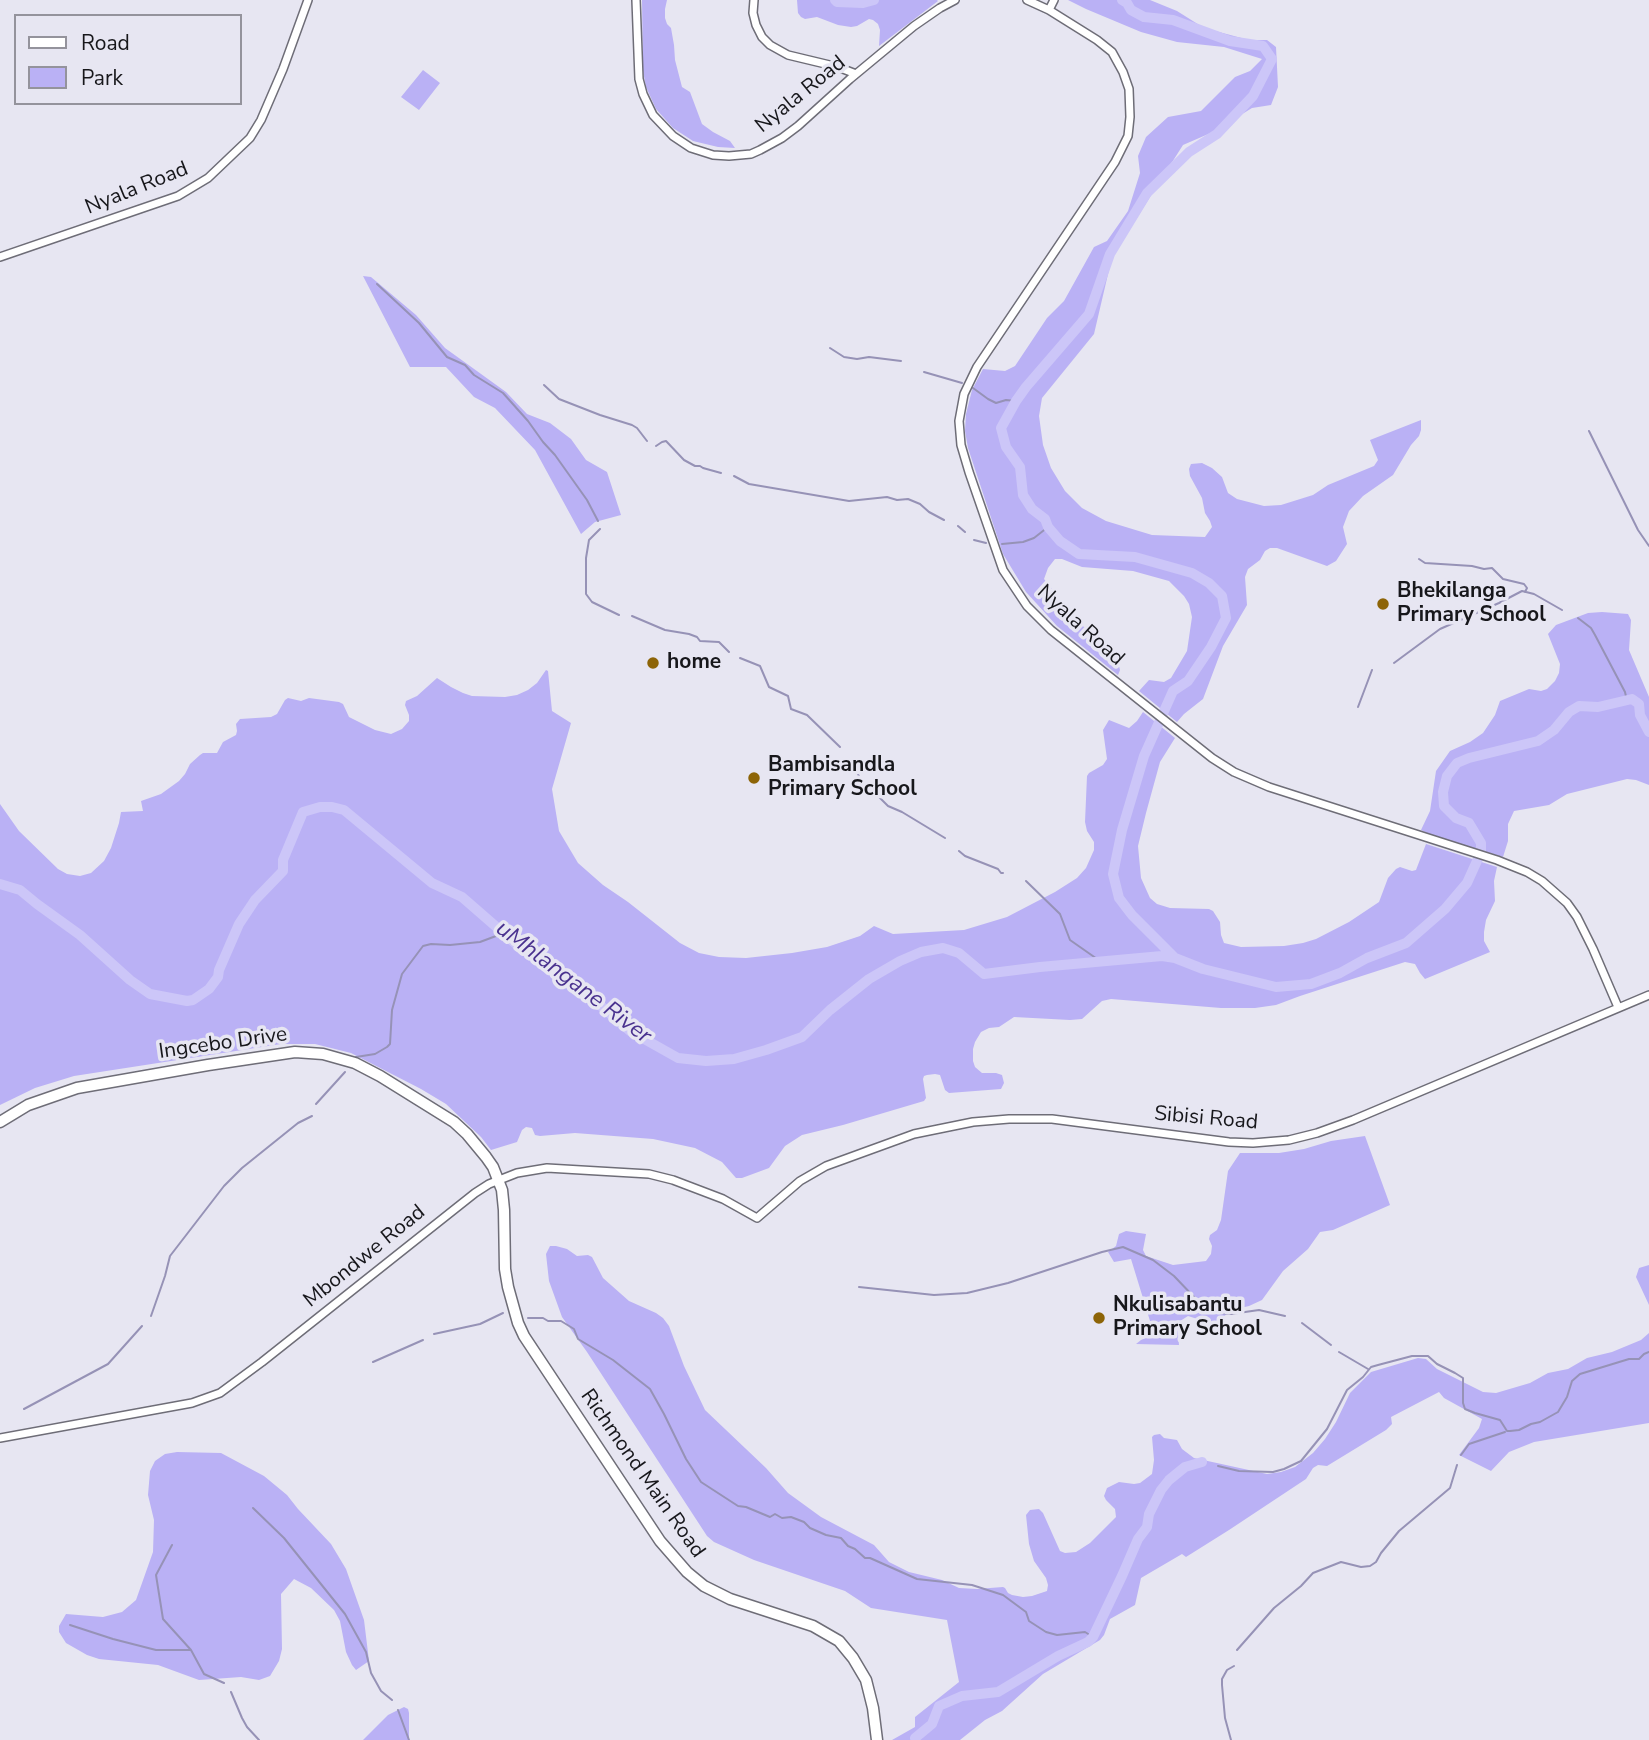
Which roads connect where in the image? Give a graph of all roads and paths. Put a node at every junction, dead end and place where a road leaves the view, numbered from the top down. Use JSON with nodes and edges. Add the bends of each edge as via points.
{"nodes":[{"id":1,"x":308,"y":0,"type":"edge"},
{"id":2,"x":636,"y":0,"type":"edge"},
{"id":3,"x":754,"y":0,"type":"edge"},
{"id":4,"x":955,"y":0,"type":"edge"},
{"id":5,"x":1027,"y":0,"type":"edge"},
{"id":6,"x":1054,"y":0,"type":"edge"},
{"id":7,"x":1048,"y":10,"type":"junction"},
{"id":8,"x":856,"y":74,"type":"junction"},
{"id":9,"x":0,"y":257,"type":"edge"},
{"id":10,"x":1649,"y":995,"type":"edge"},
{"id":11,"x":1618,"y":1007,"type":"junction"},
{"id":12,"x":0,"y":1122,"type":"edge"},
{"id":13,"x":498,"y":1180,"type":"junction"},
{"id":14,"x":757,"y":1218,"type":"joint"},
{"id":15,"x":0,"y":1438,"type":"edge"},
{"id":16,"x":877,"y":1740,"type":"edge"}],
"edges":[{"from":1,"to":9,"type":"street","name":"Nyala Road","via":[[261,120],[250,138],[208,178],[178,196]]},
{"from":2,"to":8,"type":"street","name":"Nyala Road","via":[[643,94],[663,127],[699,151],[729,156],[760,150],[798,125]]},
{"from":3,"to":8,"type":"street","via":[[755,24],[769,45]]},
{"from":4,"to":8,"type":"street","name":"Nyala Road","via":[[914,26]]},
{"from":5,"to":7,"type":"street","name":"Nyala Road"},
{"from":6,"to":7,"type":"street"},
{"from":7,"to":11,"type":"street","name":"Nyala Road","via":[[1116,57],[1131,106],[1129,129],[1115,162],[974,372],[961,406],[960,435],[969,472],[1003,570],[1020,597],[1051,630],[1242,777],[1497,860],[1552,888],[1573,909]]},
{"from":10,"to":11,"type":"street","name":"Sibisi Road"},
{"from":11,"to":14,"type":"street","name":"Sibisi Road","via":[[1390,1105],[1302,1137],[1240,1143],[1069,1120],[973,1122],[914,1134],[826,1166],[800,1181]]},
{"from":12,"to":13,"type":"main road","name":"Ingcebo Drive","via":[[28,1105],[77,1087],[289,1052],[315,1052],[355,1063],[454,1122],[486,1157]]},
{"from":13,"to":14,"type":"street","name":"Mbondwe Road","via":[[537,1168],[649,1174],[731,1202]]},
{"from":13,"to":15,"type":"street","name":"Mbondwe Road","via":[[444,1216],[220,1393],[192,1403]]},
{"from":13,"to":16,"type":"main road","name":"Richmond Main Road","via":[[503,1196],[505,1270],[518,1323],[660,1541],[704,1586],[813,1626],[839,1642],[866,1680]]}]}
